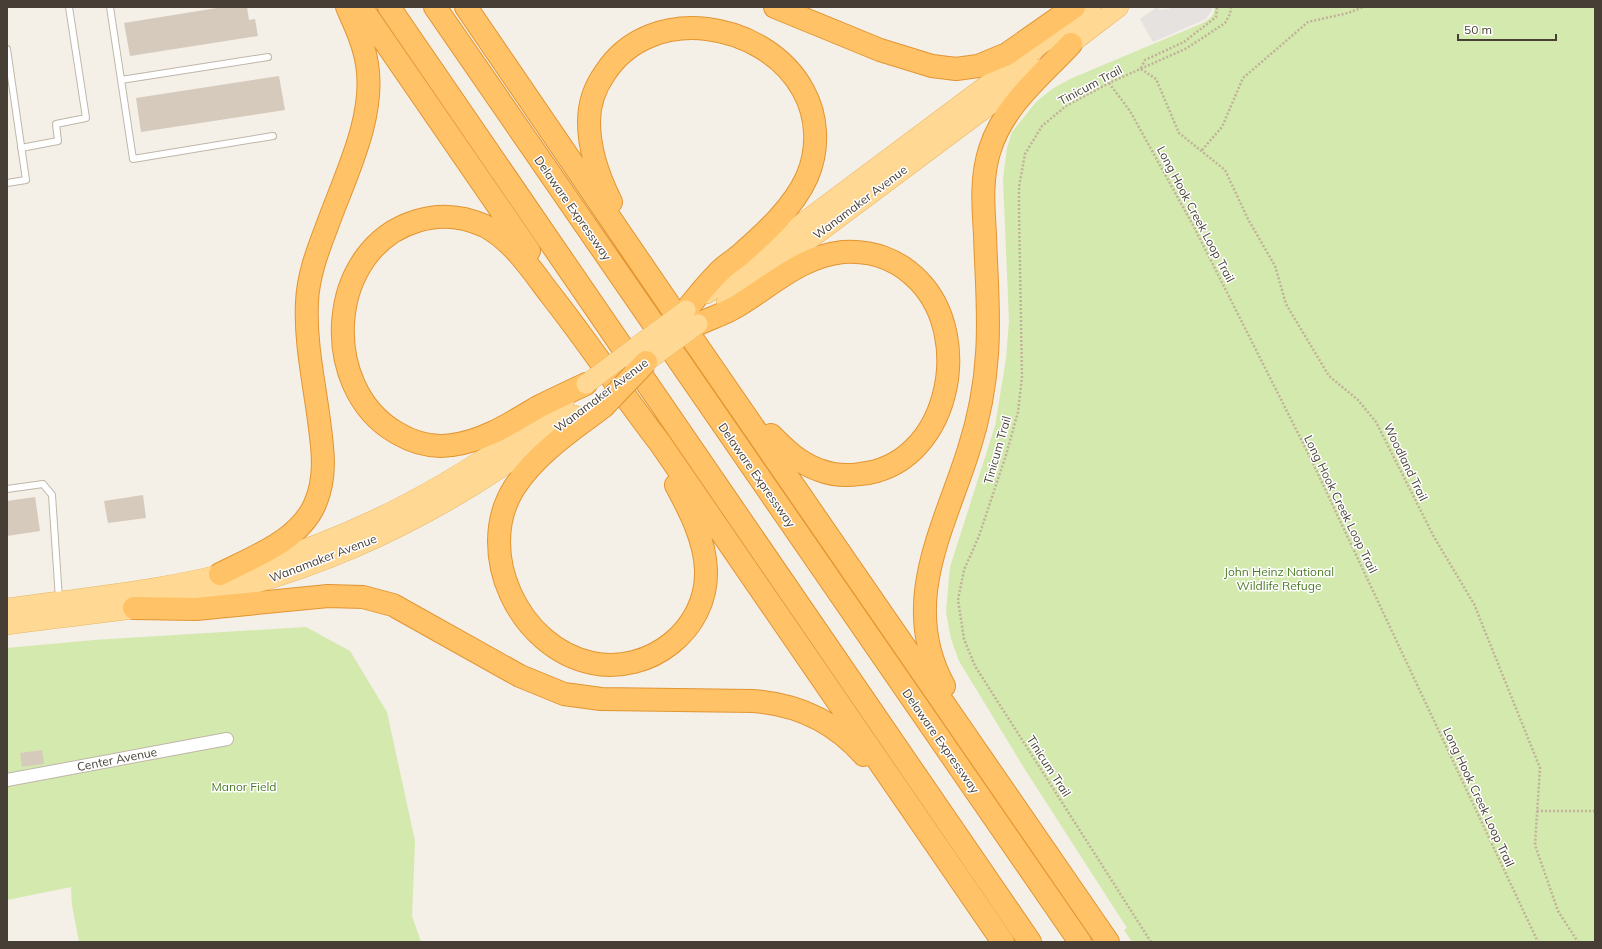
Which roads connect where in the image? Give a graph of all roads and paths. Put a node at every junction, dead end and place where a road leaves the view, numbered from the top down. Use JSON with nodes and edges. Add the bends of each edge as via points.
{"nodes":[{"id":1,"x":69,"y":7,"type":"edge"},
{"id":2,"x":110,"y":7,"type":"edge"},
{"id":3,"x":347,"y":7,"type":"edge"},
{"id":4,"x":361,"y":7,"type":"edge"},
{"id":5,"x":389,"y":7,"type":"edge"},
{"id":6,"x":435,"y":7,"type":"edge"},
{"id":7,"x":466,"y":7,"type":"edge"},
{"id":8,"x":775,"y":7,"type":"edge"},
{"id":9,"x":1074,"y":7,"type":"edge"},
{"id":10,"x":1091,"y":7,"type":"edge"},
{"id":11,"x":1119,"y":7,"type":"edge"},
{"id":12,"x":1218,"y":7,"type":"edge"},
{"id":13,"x":1231,"y":7,"type":"edge"},
{"id":14,"x":1362,"y":7,"type":"edge"},
{"id":15,"x":1071,"y":44,"type":"junction"},
{"id":16,"x":7,"y":49,"type":"edge"},
{"id":17,"x":268,"y":57,"type":"dead end"},
{"id":18,"x":1140,"y":68,"type":"junction"},
{"id":19,"x":121,"y":80,"type":"junction"},
{"id":20,"x":1109,"y":83,"type":"junction"},
{"id":21,"x":273,"y":136,"type":"dead end"},
{"id":22,"x":21,"y":148,"type":"junction"},
{"id":23,"x":1202,"y":150,"type":"junction"},
{"id":24,"x":7,"y":183,"type":"edge"},
{"id":25,"x":644,"y":267,"type":"junction"},
{"id":26,"x":692,"y":317,"type":"junction"},
{"id":27,"x":575,"y":325,"type":"junction"},
{"id":28,"x":646,"y":362,"type":"joint"},
{"id":29,"x":713,"y":367,"type":"junction"},
{"id":30,"x":596,"y":396,"type":"junction"},
{"id":31,"x":636,"y":412,"type":"junction"},
{"id":32,"x":7,"y":489,"type":"edge"},
{"id":33,"x":220,"y":574,"type":"junction"},
{"id":34,"x":59,"y":601,"type":"junction"},
{"id":35,"x":7,"y":608,"type":"edge"},
{"id":36,"x":134,"y":608,"type":"junction"},
{"id":37,"x":7,"y":625,"type":"edge"},
{"id":38,"x":227,"y":739,"type":"dead end"},
{"id":39,"x":992,"y":773,"type":"junction"},
{"id":40,"x":7,"y":780,"type":"edge"},
{"id":41,"x":912,"y":809,"type":"junction"},
{"id":42,"x":1537,"y":811,"type":"junction"},
{"id":43,"x":1595,"y":811,"type":"edge"},
{"id":44,"x":1003,"y":942,"type":"edge"},
{"id":45,"x":1030,"y":942,"type":"edge"},
{"id":46,"x":1080,"y":942,"type":"edge"},
{"id":47,"x":1108,"y":942,"type":"edge"},
{"id":48,"x":1151,"y":942,"type":"edge"},
{"id":49,"x":1538,"y":942,"type":"edge"},
{"id":50,"x":1578,"y":942,"type":"edge"}],
"edges":[{"from":1,"to":22,"type":"lane","via":[[86,118],[56,124],[58,141]]},
{"from":2,"to":19,"type":"lane"},
{"from":3,"to":33,"type":"highway","via":[[365,54],[369,77],[368,99],[362,129],[317,252],[308,290],[307,326],[323,453],[321,486],[308,516],[288,537]]},
{"from":4,"to":27,"type":"highway","via":[[536,262]]},
{"from":5,"to":45,"type":"highway"},
{"from":6,"to":46,"type":"highway","name":"Delaware Expressway"},
{"from":7,"to":25,"type":"highway"},
{"from":8,"to":9,"type":"highway","via":[[880,50],[932,66],[956,69],[978,66],[998,58]]},
{"from":10,"to":26,"type":"main road","name":"Wanamaker Avenue"},
{"from":11,"to":15,"type":"main road","name":"Wanamaker Avenue"},
{"from":12,"to":18,"type":"path","name":"Tinicum Trail","via":[[1216,17],[1184,42],[1145,60]]},
{"from":13,"to":18,"type":"path","via":[[1225,23],[1209,34],[1185,49]]},
{"from":14,"to":23,"type":"path","via":[[1348,13],[1308,22],[1243,78],[1222,127]]},
{"from":15,"to":26,"type":"main road","name":"Wanamaker Avenue"},
{"from":15,"to":39,"type":"highway","via":[[1009,110],[995,135],[987,157],[983,192],[988,329],[985,379],[976,424],[931,561],[924,601],[926,633],[935,668],[977,738]]},
{"from":16,"to":22,"type":"lane"},
{"from":17,"to":19,"type":"lane"},
{"from":18,"to":20,"type":"path","name":"Tinicum Trail"},
{"from":18,"to":23,"type":"path","name":"Woodland Trail","via":[[1156,79],[1179,133]]},
{"from":19,"to":21,"type":"lane","via":[[133,159]]},
{"from":20,"to":48,"type":"path","name":"Tinicum Trail","via":[[1066,106],[1042,126],[1025,154],[1018,211],[1022,376],[1018,412],[979,536],[964,570],[958,600],[964,639],[975,666]]},
{"from":20,"to":49,"type":"path","name":"Long Hook Creek Loop Trail","via":[[1130,111],[1194,227],[1311,459]]},
{"from":22,"to":24,"type":"lane","via":[[26,180]]},
{"from":23,"to":42,"type":"path","name":"Woodland Trail","via":[[1225,170],[1248,219],[1275,266],[1286,304],[1329,376],[1358,400],[1376,422],[1434,537],[1474,604],[1540,768]]},
{"from":25,"to":26,"type":"highway","via":[[609,199],[591,142],[589,120],[597,88],[616,58],[632,45],[653,36],[696,28],[720,31],[746,39],[770,53],[790,71],[807,97],[814,120],[814,155],[806,178],[794,199],[760,236],[718,272]]},
{"from":25,"to":29,"type":"highway"},
{"from":26,"to":28,"type":"main road","name":"Wanamaker Avenue","bridge":true},
{"from":26,"to":29,"type":"highway","via":[[738,306],[782,275],[808,262],[843,252],[872,254],[904,266],[924,285],[939,310],[949,352],[945,392],[936,416],[923,438],[891,465],[854,475],[826,473],[798,459],[770,434]]},
{"from":26,"to":30,"type":"main road","name":"Wanamaker Avenue","bridge":true},
{"from":27,"to":30,"type":"highway","via":[[513,247],[484,226],[449,216],[406,224],[378,244],[360,266],[350,287],[344,308],[342,330],[348,369],[366,405],[393,431],[424,444],[451,446],[507,426],[539,407]]},
{"from":27,"to":31,"type":"highway"},
{"from":28,"to":30,"type":"highway","bridge":true},
{"from":29,"to":39,"type":"highway"},
{"from":30,"to":31,"type":"highway","via":[[520,479],[506,507],[500,541],[501,563],[506,584],[526,621],[558,650],[576,659],[601,665],[640,661],[671,644],[694,618],[705,585],[704,552],[694,523]]},
{"from":30,"to":33,"type":"main road","name":"Wanamaker Avenue","via":[[505,445],[423,496],[368,523],[314,546]]},
{"from":30,"to":36,"type":"main road","name":"Wanamaker Avenue","via":[[515,459],[473,486],[388,533],[320,561],[252,584],[201,597]]},
{"from":31,"to":41,"type":"highway","via":[[660,443]]},
{"from":32,"to":34,"type":"lane","via":[[43,484],[52,495]]},
{"from":33,"to":34,"type":"main road","name":"Wanamaker Avenue","via":[[150,588]]},
{"from":34,"to":35,"type":"main road","name":"Wanamaker Avenue"},
{"from":36,"to":37,"type":"main road","name":"Wanamaker Avenue"},
{"from":36,"to":41,"type":"highway","via":[[196,609],[328,596],[362,597],[393,605],[520,676],[564,694],[601,699],[753,701],[788,706],[810,713],[851,740]]},
{"from":38,"to":40,"type":"street","name":"Center Avenue"},
{"from":39,"to":47,"type":"highway"},
{"from":41,"to":44,"type":"highway"},
{"from":42,"to":43,"type":"path"},
{"from":42,"to":50,"type":"path","name":"Woodland Trail","via":[[1535,844],[1558,911]]}]}
